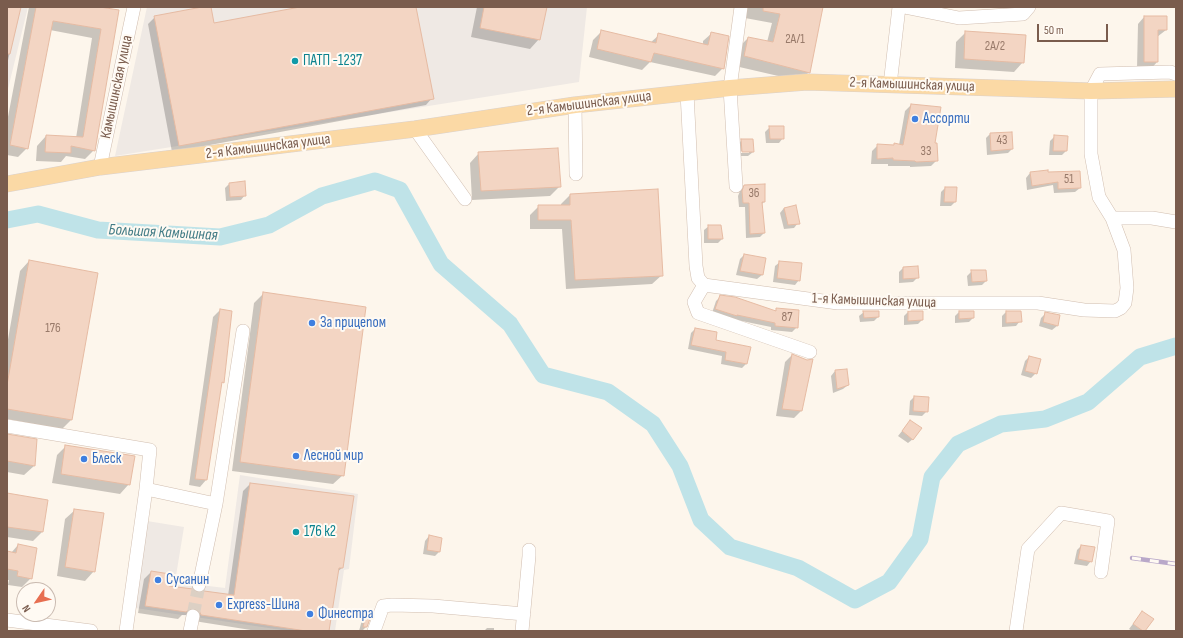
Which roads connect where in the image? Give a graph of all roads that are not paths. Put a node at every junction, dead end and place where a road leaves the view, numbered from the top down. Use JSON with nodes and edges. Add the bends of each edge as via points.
{"nodes":[{"id":1,"x":134,"y":7,"type":"edge"},
{"id":2,"x":738,"y":7,"type":"edge"},
{"id":3,"x":899,"y":7,"type":"edge"},
{"id":4,"x":904,"y":7,"type":"edge"},
{"id":5,"x":1029,"y":7,"type":"edge"},
{"id":6,"x":1176,"y":74,"type":"edge"},
{"id":7,"x":890,"y":85,"type":"junction"},
{"id":8,"x":730,"y":88,"type":"junction"},
{"id":9,"x":1176,"y":89,"type":"edge"},
{"id":10,"x":1091,"y":91,"type":"junction"},
{"id":11,"x":687,"y":93,"type":"junction"},
{"id":12,"x":575,"y":105,"type":"junction"},
{"id":13,"x":415,"y":129,"type":"junction"},
{"id":14,"x":100,"y":167,"type":"junction"},
{"id":15,"x":576,"y":174,"type":"dead end"},
{"id":16,"x":7,"y":184,"type":"edge"},
{"id":17,"x":736,"y":186,"type":"dead end"},
{"id":18,"x":465,"y":199,"type":"dead end"},
{"id":19,"x":1112,"y":218,"type":"junction"},
{"id":20,"x":1176,"y":222,"type":"edge"},
{"id":21,"x":704,"y":284,"type":"junction"},
{"id":22,"x":243,"y":331,"type":"dead end"},
{"id":23,"x":810,"y":352,"type":"dead end"},
{"id":24,"x":7,"y":426,"type":"edge"},
{"id":25,"x":146,"y":489,"type":"junction"},
{"id":26,"x":216,"y":504,"type":"junction"},
{"id":27,"x":529,"y":550,"type":"dead end"},
{"id":28,"x":1101,"y":572,"type":"dead end"},
{"id":29,"x":199,"y":585,"type":"tunnel mouth"},
{"id":30,"x":524,"y":614,"type":"junction"},
{"id":31,"x":193,"y":616,"type":"tunnel mouth"},
{"id":32,"x":7,"y":620,"type":"edge"},
{"id":33,"x":91,"y":631,"type":"edge"},
{"id":34,"x":126,"y":631,"type":"edge"},
{"id":35,"x":190,"y":631,"type":"edge"},
{"id":36,"x":374,"y":631,"type":"edge"},
{"id":37,"x":522,"y":631,"type":"edge"},
{"id":38,"x":1016,"y":631,"type":"edge"}],
"edges":[{"from":1,"to":14,"type":"street","name":"Камышинская улица"},
{"from":2,"to":8,"type":"street"},
{"from":3,"to":7,"type":"street"},
{"from":4,"to":5,"type":"street","via":[[959,18],[1023,14]]},
{"from":6,"to":10,"type":"street","via":[[1100,74]]},
{"from":7,"to":8,"type":"main road","name":"2-я Камышинская улица","via":[[807,82]]},
{"from":7,"to":10,"type":"main road","name":"2-я Камышинская улица"},
{"from":8,"to":11,"type":"main road","name":"2-я Камышинская улица"},
{"from":8,"to":17,"type":"street"},
{"from":9,"to":10,"type":"main road","name":"2-я Камышинская улица"},
{"from":10,"to":19,"type":"street","name":"1-я Камышинская улица","via":[[1091,154],[1099,197]]},
{"from":11,"to":12,"type":"main road","name":"2-я Камышинская улица"},
{"from":11,"to":21,"type":"street","via":[[696,266],[698,278]]},
{"from":12,"to":13,"type":"main road","name":"2-я Камышинская улица"},
{"from":12,"to":15,"type":"street"},
{"from":13,"to":14,"type":"main road","name":"2-я Камышинская улица"},
{"from":13,"to":18,"type":"street"},
{"from":14,"to":16,"type":"main road","name":"2-я Камышинская улица"},
{"from":19,"to":20,"type":"street","via":[[1152,218]]},
{"from":19,"to":21,"type":"street","name":"1-я Камышинская улица","via":[[1124,250],[1127,288],[1125,303],[1114,311],[1084,310],[1038,303],[838,303]]},
{"from":21,"to":23,"type":"street","via":[[694,302],[698,314]]},
{"from":22,"to":26,"type":"street"},
{"from":24,"to":25,"type":"street","via":[[150,450]]},
{"from":25,"to":26,"type":"street"},
{"from":25,"to":34,"type":"street"},
{"from":26,"to":29,"type":"street"},
{"from":27,"to":30,"type":"street"},
{"from":28,"to":38,"type":"street","via":[[1108,521],[1062,513],[1028,549]]},
{"from":30,"to":36,"type":"street","via":[[433,606],[383,606]]},
{"from":30,"to":37,"type":"street"},
{"from":31,"to":35,"type":"street"},
{"from":32,"to":33,"type":"street"}]}
